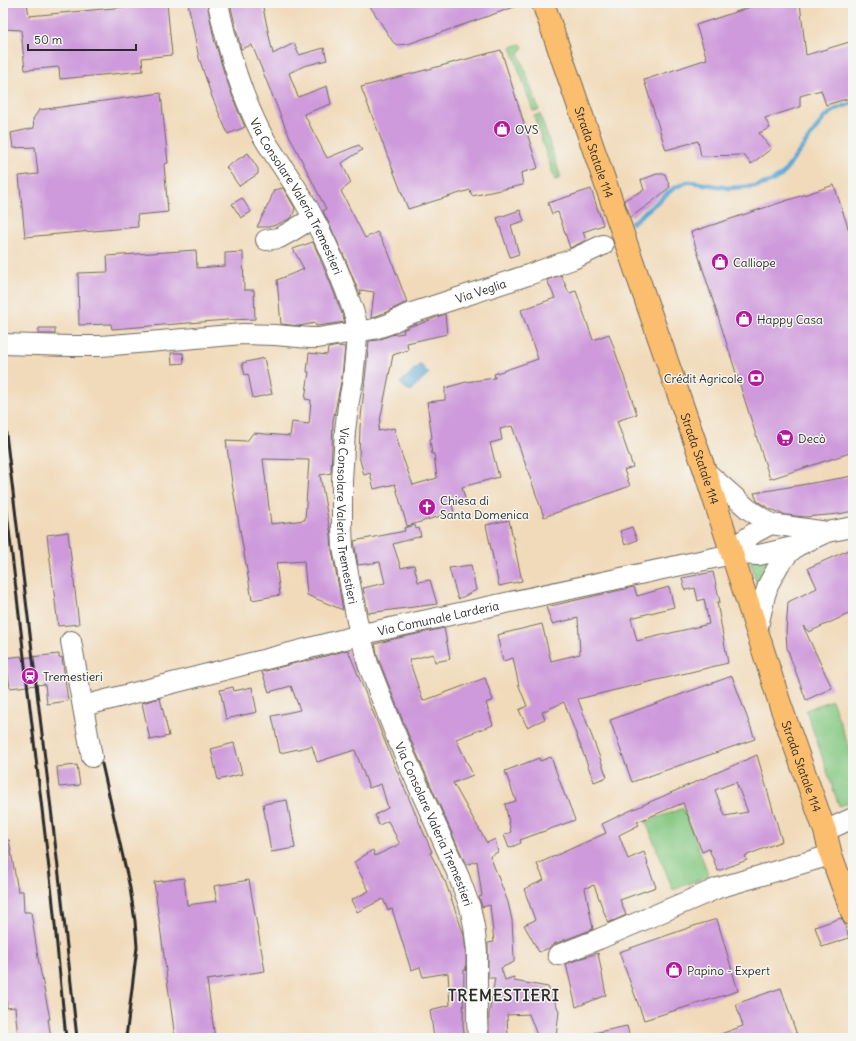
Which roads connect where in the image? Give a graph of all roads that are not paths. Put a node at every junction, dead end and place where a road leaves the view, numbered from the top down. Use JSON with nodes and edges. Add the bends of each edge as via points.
{"nodes":[{"id":1,"x":218,"y":3,"type":"edge"},
{"id":2,"x":543,"y":3,"type":"edge"},
{"id":3,"x":313,"y":218,"type":"junction"},
{"id":4,"x":266,"y":240,"type":"dead end"},
{"id":5,"x":603,"y":245,"type":"dead end"},
{"id":6,"x":358,"y":332,"type":"junction"},
{"id":7,"x":3,"y":344,"type":"edge"},
{"id":8,"x":704,"y":471,"type":"junction"},
{"id":9,"x":771,"y":524,"type":"junction"},
{"id":10,"x":853,"y":527,"type":"edge"},
{"id":11,"x":827,"y":532,"type":"junction"},
{"id":12,"x":797,"y":546,"type":"junction"},
{"id":13,"x":732,"y":554,"type":"junction"},
{"id":14,"x":757,"y":631,"type":"junction"},
{"id":15,"x":360,"y":635,"type":"junction"},
{"id":16,"x":71,"y":641,"type":"dead end"},
{"id":17,"x":83,"y":706,"type":"junction"},
{"id":18,"x":92,"y":757,"type":"dead end"},
{"id":19,"x":853,"y":818,"type":"edge"},
{"id":20,"x":825,"y":830,"type":"junction"},
{"id":21,"x":832,"y":855,"type":"junction"},
{"id":22,"x":853,"y":915,"type":"edge"},
{"id":23,"x":558,"y":955,"type":"dead end"},
{"id":24,"x":478,"y":1038,"type":"edge"}],
"edges":[{"from":1,"to":3,"type":"street","name":"Via Consolare Valeria Tremestieri","via":[[229,49],[254,115],[269,146]]},
{"from":2,"to":8,"type":"main road","name":"Strada Statale 114"},
{"from":3,"to":4,"type":"street","via":[[278,238]]},
{"from":3,"to":6,"type":"street","name":"Via Consolare Valeria Tremestieri","via":[[335,262],[356,318]]},
{"from":5,"to":6,"type":"street","name":"Via Veglia","via":[[528,275],[406,315],[389,324]]},
{"from":6,"to":7,"type":"street","name":"Via Veglia","via":[[318,338],[243,334],[101,346]]},
{"from":6,"to":15,"type":"street","name":"Via Consolare Valeria Tremestieri","via":[[348,406],[341,506],[343,548]]},
{"from":8,"to":9,"type":"street","name":"Via Comunale Larderia","via":[[748,509]]},
{"from":8,"to":13,"type":"main road","name":"Strada Statale 114"},
{"from":9,"to":11,"type":"street","name":"Via Comunale Larderia"},
{"from":9,"to":13,"type":"street","via":[[744,540]]},
{"from":10,"to":11,"type":"street","name":"Via Comunale Larderia"},
{"from":11,"to":12,"type":"street","name":"Via Comunale Larderia"},
{"from":12,"to":13,"type":"street","name":"Via Comunale Larderia","via":[[759,555]]},
{"from":12,"to":14,"type":"street","name":"Via Comunale Larderia","via":[[780,563],[769,583]]},
{"from":13,"to":14,"type":"main road","name":"Strada Statale 114"},
{"from":13,"to":15,"type":"street","name":"Via Comunale Larderia"},
{"from":14,"to":20,"type":"main road","name":"Strada Statale 114","via":[[789,732]]},
{"from":15,"to":17,"type":"street","name":"Via Comunale Larderia"},
{"from":15,"to":24,"type":"street","name":"Via Consolare Valeria Tremestieri","via":[[383,705],[470,907],[477,951]]},
{"from":16,"to":17,"type":"street"},
{"from":17,"to":18,"type":"street"},
{"from":19,"to":20,"type":"street"},
{"from":20,"to":21,"type":"main road","name":"Strada Statale 114"},
{"from":21,"to":22,"type":"main road","name":"Strada Statale 114"},
{"from":21,"to":23,"type":"street","via":[[718,888]]}]}
